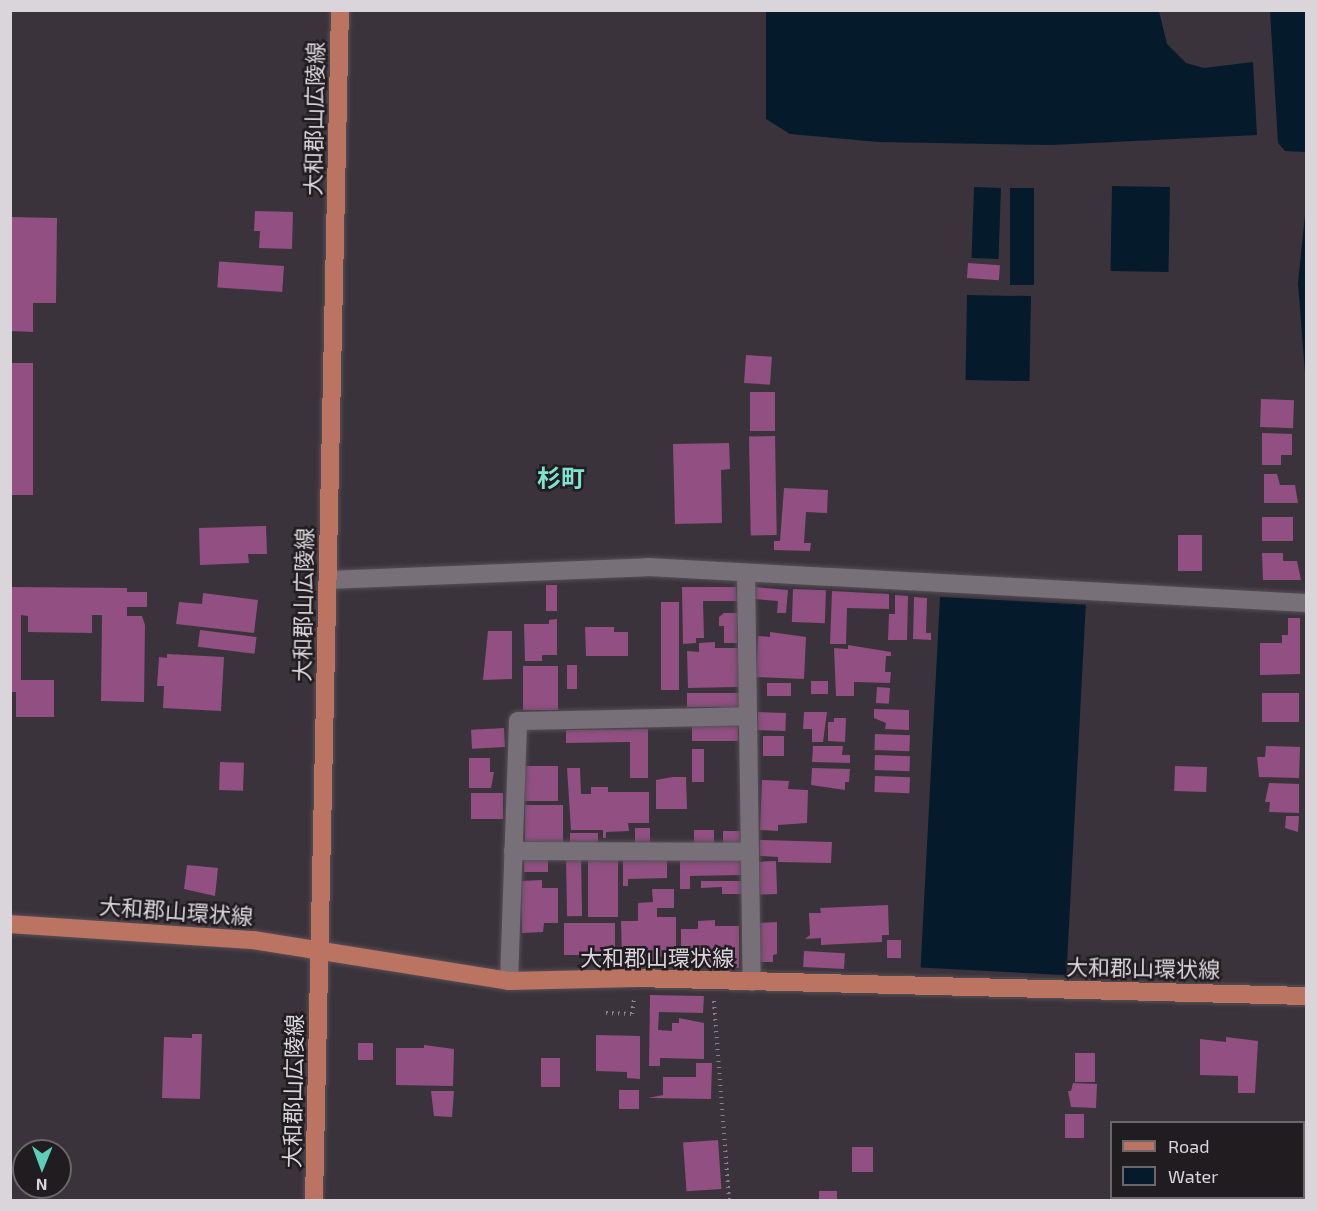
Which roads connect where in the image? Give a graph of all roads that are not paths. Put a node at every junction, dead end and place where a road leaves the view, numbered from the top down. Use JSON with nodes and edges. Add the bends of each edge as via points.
{"nodes":[{"id":1,"x":340,"y":10,"type":"edge"},
{"id":2,"x":746,"y":574,"type":"junction"},
{"id":3,"x":328,"y":580,"type":"junction"},
{"id":4,"x":1306,"y":603,"type":"edge"},
{"id":5,"x":748,"y":716,"type":"junction"},
{"id":6,"x":513,"y":851,"type":"junction"},
{"id":7,"x":750,"y":852,"type":"junction"},
{"id":8,"x":10,"y":924,"type":"edge"},
{"id":9,"x":320,"y":952,"type":"junction"},
{"id":10,"x":508,"y":981,"type":"junction"},
{"id":11,"x":752,"y":982,"type":"junction"},
{"id":12,"x":1306,"y":996,"type":"edge"},
{"id":13,"x":314,"y":1200,"type":"edge"}],
"edges":[{"from":1,"to":3,"type":"main road","name":"大和郡山広陵線"},
{"from":2,"to":3,"type":"street","via":[[648,567]]},
{"from":2,"to":4,"type":"street"},
{"from":2,"to":5,"type":"street"},
{"from":3,"to":9,"type":"main road","name":"大和郡山広陵線"},
{"from":5,"to":6,"type":"street","via":[[518,721]]},
{"from":5,"to":7,"type":"street"},
{"from":6,"to":7,"type":"street"},
{"from":6,"to":10,"type":"street"},
{"from":7,"to":11,"type":"street"},
{"from":8,"to":9,"type":"main road","name":"大和郡山環状線","via":[[253,940]]},
{"from":9,"to":10,"type":"main road","name":"大和郡山環状線"},
{"from":9,"to":13,"type":"main road","name":"大和郡山広陵線"},
{"from":10,"to":11,"type":"main road","name":"大和郡山環状線","via":[[636,978]]},
{"from":11,"to":12,"type":"main road","name":"大和郡山環状線"}]}
